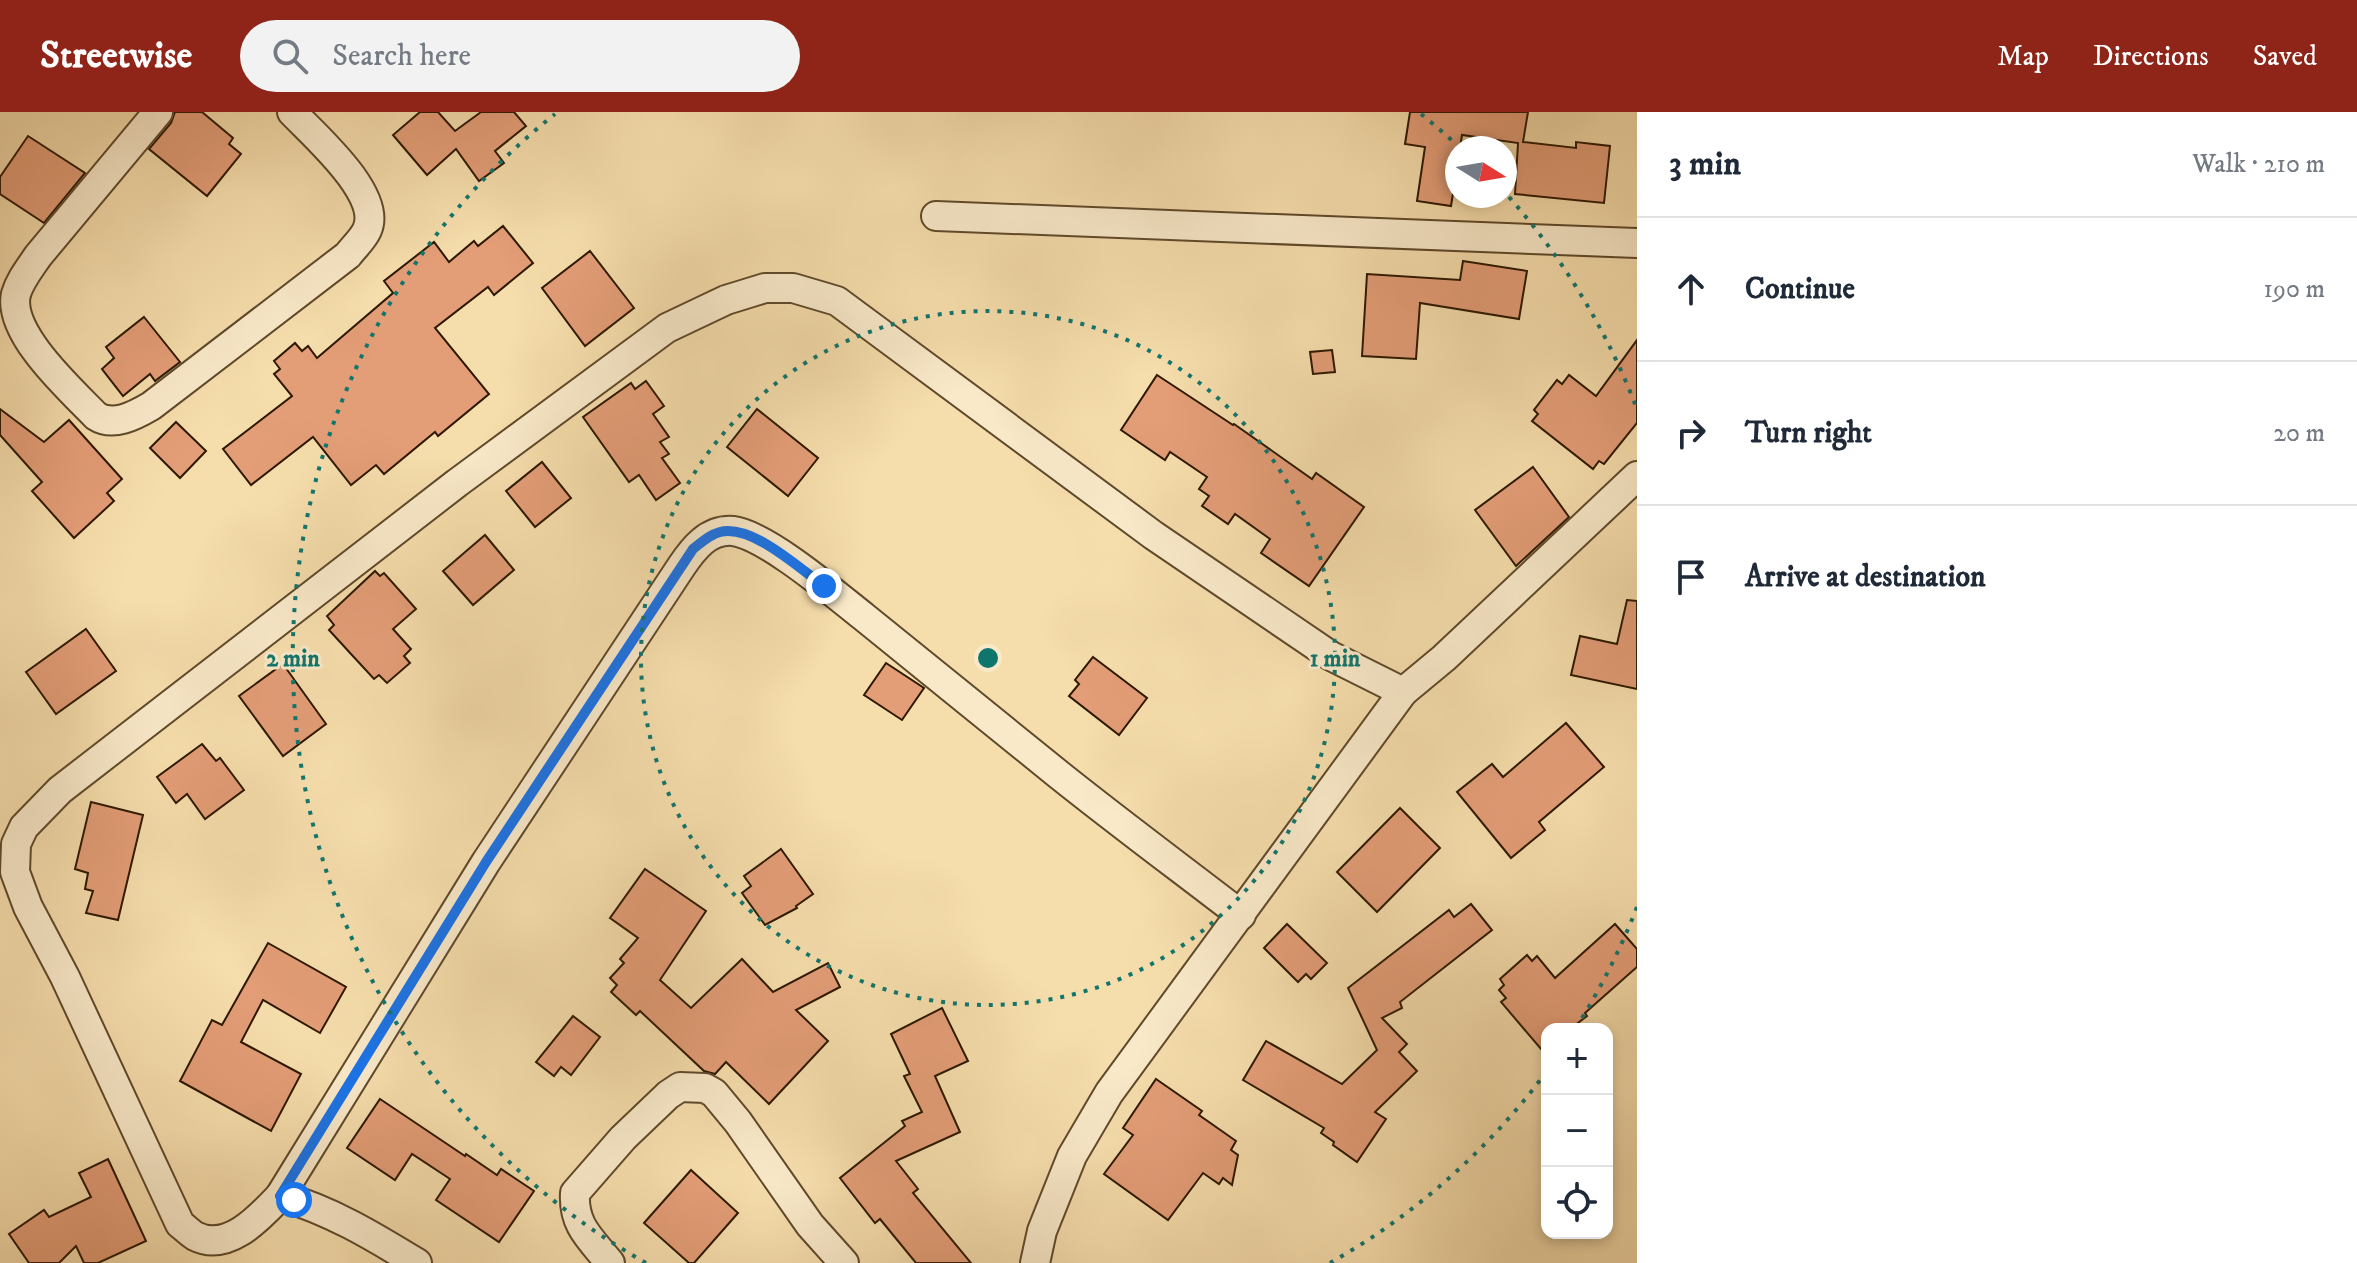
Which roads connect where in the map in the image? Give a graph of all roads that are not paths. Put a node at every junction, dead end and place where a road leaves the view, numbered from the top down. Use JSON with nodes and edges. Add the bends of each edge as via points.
{"nodes":[{"id":1,"x":158,"y":112,"type":"edge"},
{"id":2,"x":292,"y":112,"type":"edge"},
{"id":3,"x":936,"y":216,"type":"dead end"},
{"id":4,"x":1637,"y":243,"type":"edge"},
{"id":5,"x":1637,"y":476,"type":"edge"},
{"id":6,"x":1403,"y":692,"type":"junction"},
{"id":7,"x":1241,"y":915,"type":"junction"},
{"id":8,"x":280,"y":1196,"type":"junction"},
{"id":9,"x":417,"y":1263,"type":"edge"},
{"id":10,"x":610,"y":1263,"type":"edge"},
{"id":11,"x":844,"y":1263,"type":"edge"},
{"id":12,"x":1035,"y":1263,"type":"edge"}],
"edges":[{"from":1,"to":2,"type":"street","via":[[38,256],[16,294],[19,321],[41,359],[96,416],[114,422],[151,406],[348,255],[367,229],[369,208],[355,180]]},
{"from":3,"to":4,"type":"street"},
{"from":5,"to":6,"type":"street"},
{"from":6,"to":7,"type":"street"},
{"from":6,"to":8,"type":"street","via":[[1331,656],[1153,535],[837,301],[793,288],[765,288],[726,300],[667,328],[457,483],[60,790],[24,827],[16,844],[15,872],[24,895],[180,1224],[195,1236],[223,1238],[249,1227]]},
{"from":7,"to":8,"type":"street","via":[[824,586],[766,544],[735,531],[722,532],[693,549],[681,567],[486,862]]},
{"from":7,"to":12,"type":"street","via":[[1109,1093],[1072,1156]]},
{"from":8,"to":9,"type":"street","via":[[350,1224]]},
{"from":10,"to":11,"type":"street","via":[[579,1225],[575,1193],[668,1095],[692,1086],[714,1093]]}]}
